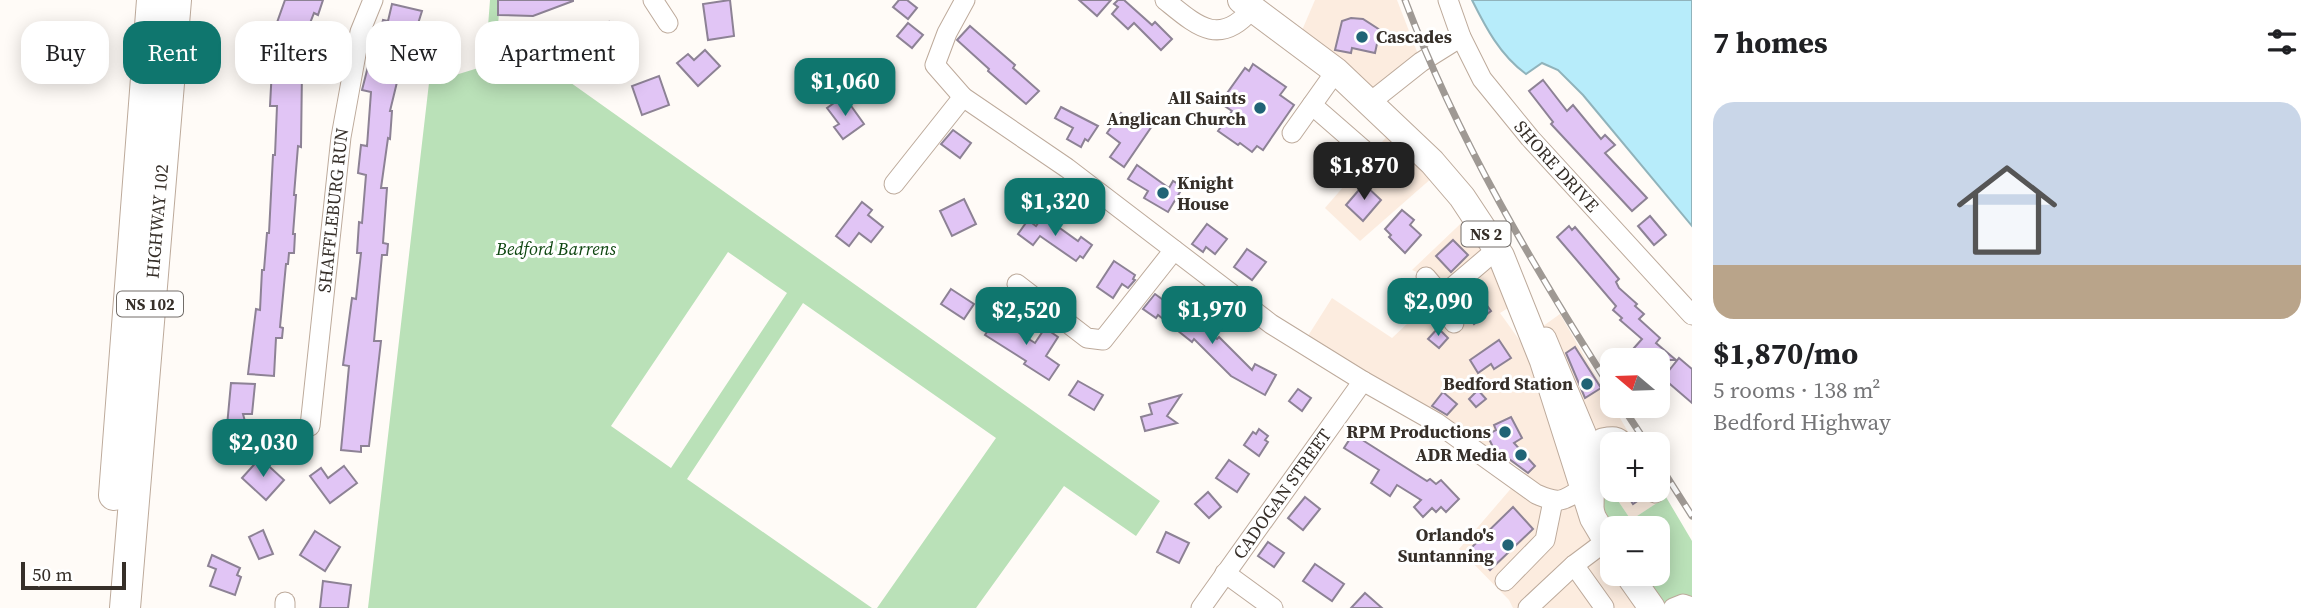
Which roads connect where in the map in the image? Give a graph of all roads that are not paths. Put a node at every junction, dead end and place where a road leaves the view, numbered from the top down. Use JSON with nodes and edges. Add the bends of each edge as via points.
{"nodes":[{"id":1,"x":152,"y":0,"type":"edge"},
{"id":2,"x":176,"y":0,"type":"edge"},
{"id":3,"x":373,"y":0,"type":"edge"},
{"id":4,"x":653,"y":0,"type":"edge"},
{"id":5,"x":965,"y":0,"type":"edge"},
{"id":6,"x":1165,"y":0,"type":"edge"},
{"id":7,"x":1247,"y":4,"type":"edge"},
{"id":8,"x":1451,"y":8,"type":"edge"},
{"id":9,"x":668,"y":23,"type":"dead end"},
{"id":10,"x":1461,"y":37,"type":"junction"},
{"id":11,"x":1336,"y":71,"type":"junction"},
{"id":12,"x":963,"y":97,"type":"junction"},
{"id":13,"x":1368,"y":104,"type":"junction"},
{"id":14,"x":1312,"y":105,"type":"junction"},
{"id":15,"x":1292,"y":133,"type":"dead end"},
{"id":16,"x":1366,"y":152,"type":"dead end"},
{"id":17,"x":894,"y":184,"type":"dead end"},
{"id":18,"x":1174,"y":250,"type":"junction"},
{"id":19,"x":1496,"y":250,"type":"junction"},
{"id":20,"x":1426,"y":277,"type":"dead end"},
{"id":21,"x":1017,"y":284,"type":"dead end"},
{"id":22,"x":1442,"y":296,"type":"junction"},
{"id":23,"x":1692,"y":315,"type":"edge"},
{"id":24,"x":1454,"y":323,"type":"dead end"},
{"id":25,"x":1535,"y":341,"type":"junction"},
{"id":26,"x":1363,"y":381,"type":"junction"},
{"id":27,"x":310,"y":426,"type":"dead end"},
{"id":28,"x":1600,"y":443,"type":"edge"},
{"id":29,"x":1595,"y":454,"type":"junction"},
{"id":30,"x":1583,"y":488,"type":"junction"},
{"id":31,"x":1553,"y":501,"type":"junction"},
{"id":32,"x":1602,"y":516,"type":"edge"},
{"id":33,"x":1600,"y":527,"type":"edge"},
{"id":34,"x":1600,"y":540,"type":"edge"},
{"id":35,"x":1574,"y":565,"type":"junction"},
{"id":36,"x":1224,"y":573,"type":"junction"},
{"id":37,"x":1504,"y":581,"type":"dead end"},
{"id":38,"x":1636,"y":586,"type":"edge"},
{"id":39,"x":1604,"y":607,"type":"edge"},
{"id":40,"x":1692,"y":607,"type":"edge"},
{"id":41,"x":105,"y":608,"type":"edge"},
{"id":42,"x":125,"y":608,"type":"edge"},
{"id":43,"x":1201,"y":608,"type":"edge"},
{"id":44,"x":1273,"y":608,"type":"edge"},
{"id":45,"x":1528,"y":608,"type":"edge"},
{"id":46,"x":1652,"y":608,"type":"edge"},
{"id":47,"x":1673,"y":608,"type":"edge"}],
"edges":[{"from":1,"to":41,"type":"highway","name":"HIGHWAY 102","number":"NS 102"},
{"from":2,"to":42,"type":"highway","name":"HIGHWAY 102","number":"NS 102"},
{"from":3,"to":27,"type":"street","name":"SHAFFLEBURG RUN","via":[[360,32],[343,124]]},
{"from":4,"to":9,"type":"street"},
{"from":5,"to":12,"type":"street","via":[[934,65]]},
{"from":6,"to":7,"type":"street","via":[[1197,26],[1213,32],[1240,23]]},
{"from":7,"to":11,"type":"main road","number":"NS 2"},
{"from":8,"to":10,"type":"street","name":"SHORE DRIVE"},
{"from":10,"to":13,"type":"street"},
{"from":10,"to":23,"type":"street","name":"SHORE DRIVE","via":[[1482,79],[1522,128]]},
{"from":11,"to":13,"type":"main road","number":"NS 2"},
{"from":11,"to":14,"type":"street"},
{"from":12,"to":17,"type":"street"},
{"from":12,"to":18,"type":"street","via":[[1067,168]]},
{"from":13,"to":19,"type":"main road","number":"NS 2","via":[[1462,197]]},
{"from":14,"to":15,"type":"street"},
{"from":14,"to":16,"type":"street"},
{"from":18,"to":21,"type":"street","via":[[1103,340],[1087,338]]},
{"from":18,"to":26,"type":"street","via":[[1271,324]]},
{"from":19,"to":22,"type":"street"},
{"from":19,"to":25,"type":"main road","number":"NS 2"},
{"from":20,"to":22,"type":"street"},
{"from":22,"to":24,"type":"street"},
{"from":25,"to":29,"type":"street","via":[[1547,337]]},
{"from":25,"to":30,"type":"main road","number":"NS 2"},
{"from":26,"to":31,"type":"street","via":[[1437,423],[1536,494]]},
{"from":26,"to":36,"type":"street","name":"CADOGAN STREET"},
{"from":28,"to":29,"type":"street"},
{"from":29,"to":32,"type":"street"},
{"from":30,"to":31,"type":"street","via":[[1565,500]]},
{"from":30,"to":33,"type":"main road","number":"NS 2"},
{"from":31,"to":37,"type":"street","via":[[1545,540]]},
{"from":34,"to":35,"type":"street"},
{"from":35,"to":39,"type":"street"},
{"from":35,"to":45,"type":"street"},
{"from":36,"to":43,"type":"street","name":"CADOGAN STREET"},
{"from":36,"to":44,"type":"street"},
{"from":38,"to":46,"type":"main road"},
{"from":40,"to":47,"type":"street"}]}
